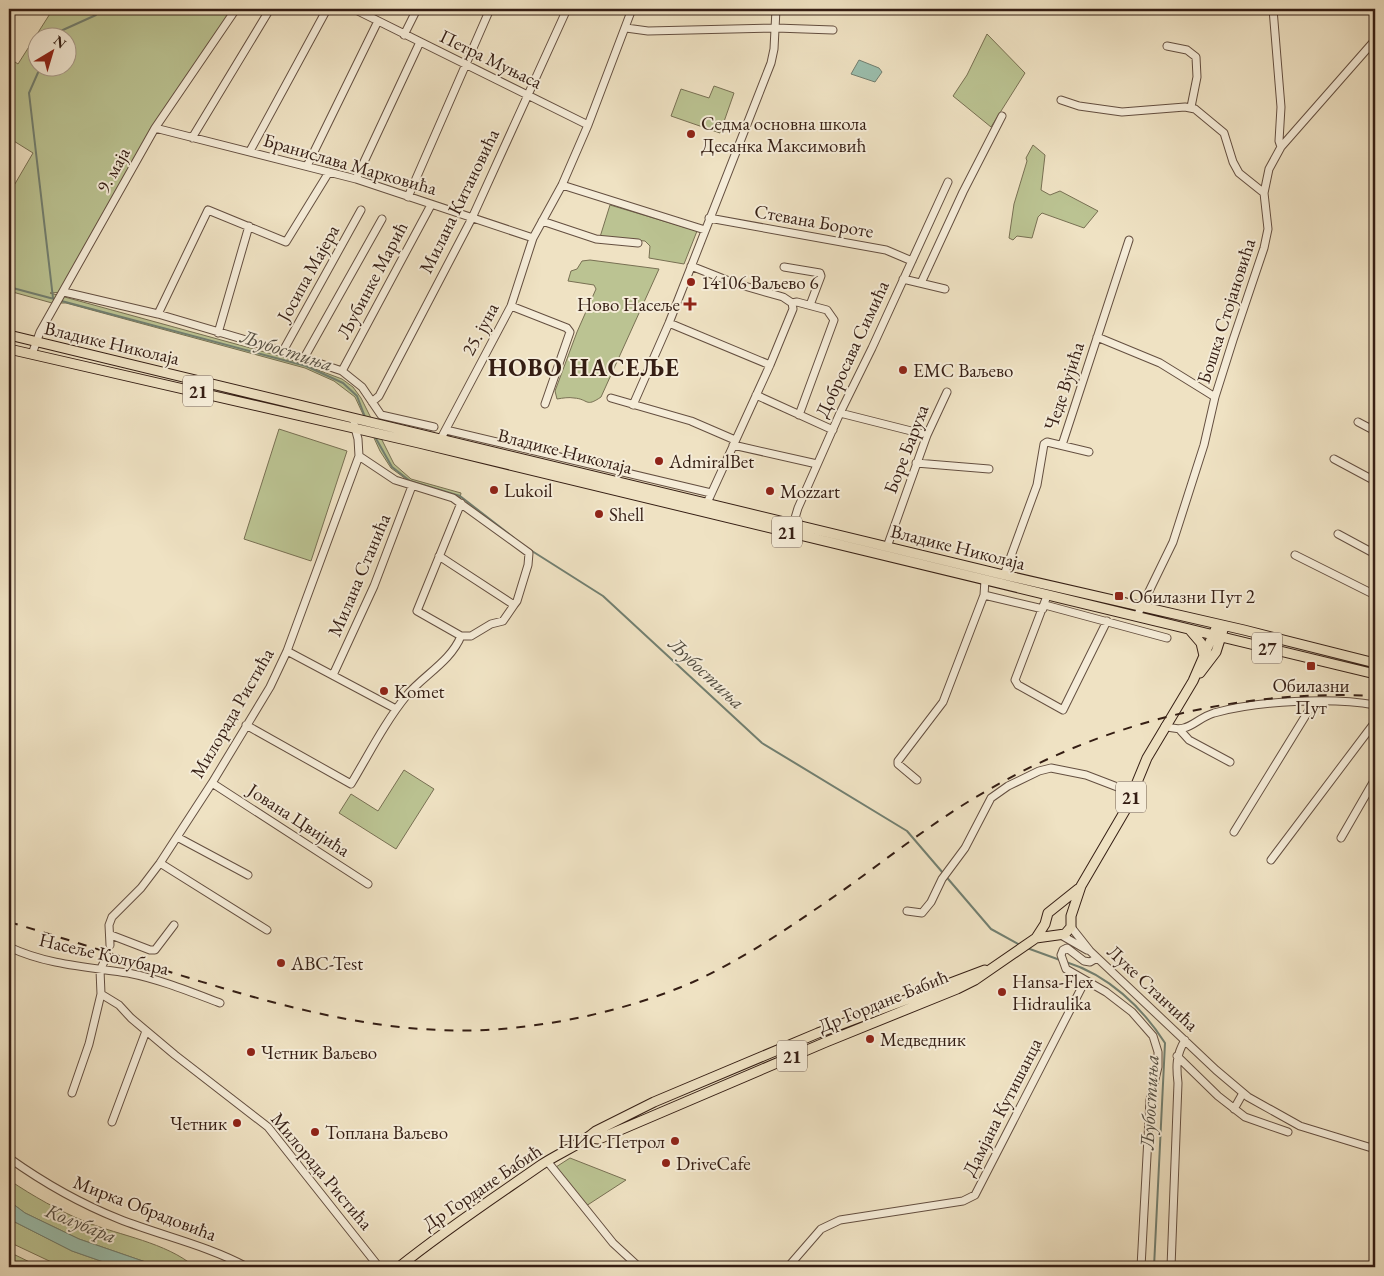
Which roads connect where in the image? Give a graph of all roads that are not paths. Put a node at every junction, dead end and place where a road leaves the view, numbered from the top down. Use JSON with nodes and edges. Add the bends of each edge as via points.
{"nodes":[{"id":1,"x":236,"y":9,"type":"edge"},
{"id":2,"x":270,"y":9,"type":"edge"},
{"id":3,"x":327,"y":9,"type":"edge"},
{"id":4,"x":354,"y":9,"type":"edge"},
{"id":5,"x":417,"y":9,"type":"edge"},
{"id":6,"x":490,"y":9,"type":"edge"},
{"id":7,"x":567,"y":9,"type":"edge"},
{"id":8,"x":640,"y":9,"type":"edge"},
{"id":9,"x":776,"y":9,"type":"edge"},
{"id":10,"x":1273,"y":9,"type":"edge"},
{"id":11,"x":632,"y":10,"type":"edge"},
{"id":12,"x":378,"y":21,"type":"junction"},
{"id":13,"x":626,"y":28,"type":"junction"},
{"id":14,"x":776,"y":28,"type":"junction"},
{"id":15,"x":833,"y":30,"type":"dead end"},
{"id":16,"x":404,"y":35,"type":"junction"},
{"id":17,"x":1375,"y":40,"type":"edge"},
{"id":18,"x":420,"y":42,"type":"junction"},
{"id":19,"x":1167,"y":46,"type":"dead end"},
{"id":20,"x":464,"y":65,"type":"junction"},
{"id":21,"x":527,"y":95,"type":"junction"},
{"id":22,"x":1061,"y":100,"type":"dead end"},
{"id":23,"x":1191,"y":107,"type":"junction"},
{"id":24,"x":1002,"y":116,"type":"dead end"},
{"id":25,"x":588,"y":125,"type":"junction"},
{"id":26,"x":155,"y":128,"type":"junction"},
{"id":27,"x":192,"y":138,"type":"junction"},
{"id":28,"x":1282,"y":147,"type":"junction"},
{"id":29,"x":250,"y":152,"type":"junction"},
{"id":30,"x":307,"y":166,"type":"junction"},
{"id":31,"x":328,"y":172,"type":"junction"},
{"id":32,"x":356,"y":179,"type":"junction"},
{"id":33,"x":948,"y":182,"type":"dead end"},
{"id":34,"x":562,"y":185,"type":"junction"},
{"id":35,"x":1264,"y":193,"type":"junction"},
{"id":36,"x":408,"y":197,"type":"junction"},
{"id":37,"x":431,"y":205,"type":"junction"},
{"id":38,"x":361,"y":210,"type":"dead end"},
{"id":39,"x":472,"y":218,"type":"junction"},
{"id":40,"x":709,"y":218,"type":"junction"},
{"id":41,"x":382,"y":219,"type":"dead end"},
{"id":42,"x":542,"y":221,"type":"junction"},
{"id":43,"x":249,"y":226,"type":"junction"},
{"id":44,"x":705,"y":230,"type":"junction"},
{"id":45,"x":533,"y":238,"type":"junction"},
{"id":46,"x":1129,"y":240,"type":"dead end"},
{"id":47,"x":638,"y":243,"type":"dead end"},
{"id":48,"x":912,"y":261,"type":"junction"},
{"id":49,"x":691,"y":266,"type":"junction"},
{"id":50,"x":784,"y":267,"type":"dead end"},
{"id":51,"x":903,"y":279,"type":"junction"},
{"id":52,"x":920,"y":283,"type":"junction"},
{"id":53,"x":945,"y":289,"type":"dead end"},
{"id":54,"x":64,"y":292,"type":"junction"},
{"id":55,"x":792,"y":304,"type":"junction"},
{"id":56,"x":810,"y":305,"type":"junction"},
{"id":57,"x":511,"y":306,"type":"junction"},
{"id":58,"x":158,"y":314,"type":"junction"},
{"id":59,"x":669,"y":323,"type":"junction"},
{"id":60,"x":218,"y":333,"type":"junction"},
{"id":61,"x":9,"y":335,"type":"edge"},
{"id":62,"x":1097,"y":337,"type":"junction"},
{"id":63,"x":36,"y":341,"type":"junction"},
{"id":64,"x":9,"y":349,"type":"edge"},
{"id":65,"x":283,"y":351,"type":"junction"},
{"id":66,"x":32,"y":354,"type":"junction"},
{"id":67,"x":304,"y":358,"type":"junction"},
{"id":68,"x":770,"y":364,"type":"junction"},
{"id":69,"x":342,"y":371,"type":"junction"},
{"id":70,"x":947,"y":392,"type":"dead end"},
{"id":71,"x":756,"y":395,"type":"junction"},
{"id":72,"x":1216,"y":397,"type":"junction"},
{"id":73,"x":611,"y":398,"type":"dead end"},
{"id":74,"x":372,"y":402,"type":"junction"},
{"id":75,"x":544,"y":404,"type":"dead end"},
{"id":76,"x":633,"y":405,"type":"junction"},
{"id":77,"x":840,"y":413,"type":"junction"},
{"id":78,"x":799,"y":415,"type":"junction"},
{"id":79,"x":356,"y":418,"type":"junction"},
{"id":80,"x":1358,"y":422,"type":"dead end"},
{"id":81,"x":434,"y":427,"type":"dead end"},
{"id":82,"x":359,"y":430,"type":"junction"},
{"id":83,"x":833,"y":430,"type":"junction"},
{"id":84,"x":1375,"y":431,"type":"edge"},
{"id":85,"x":443,"y":434,"type":"junction"},
{"id":86,"x":927,"y":434,"type":"junction"},
{"id":87,"x":734,"y":442,"type":"junction"},
{"id":88,"x":1062,"y":445,"type":"junction"},
{"id":89,"x":436,"y":448,"type":"junction"},
{"id":90,"x":1089,"y":452,"type":"dead end"},
{"id":91,"x":359,"y":456,"type":"junction"},
{"id":92,"x":1334,"y":459,"type":"dead end"},
{"id":93,"x":916,"y":463,"type":"junction"},
{"id":94,"x":817,"y":464,"type":"junction"},
{"id":95,"x":989,"y":469,"type":"dead end"},
{"id":96,"x":1375,"y":480,"type":"edge"},
{"id":97,"x":412,"y":486,"type":"junction"},
{"id":98,"x":711,"y":493,"type":"junction"},
{"id":99,"x":461,"y":503,"type":"junction"},
{"id":100,"x":707,"y":503,"type":"junction"},
{"id":101,"x":792,"y":528,"type":"junction"},
{"id":102,"x":1338,"y":534,"type":"dead end"},
{"id":103,"x":887,"y":547,"type":"junction"},
{"id":104,"x":1375,"y":554,"type":"edge"},
{"id":105,"x":1295,"y":555,"type":"dead end"},
{"id":106,"x":439,"y":556,"type":"junction"},
{"id":107,"x":1004,"y":575,"type":"junction"},
{"id":108,"x":985,"y":580,"type":"junction"},
{"id":109,"x":984,"y":595,"type":"junction"},
{"id":110,"x":1375,"y":595,"type":"edge"},
{"id":111,"x":1045,"y":603,"type":"junction"},
{"id":112,"x":514,"y":605,"type":"junction"},
{"id":113,"x":1141,"y":607,"type":"junction"},
{"id":114,"x":1134,"y":615,"type":"junction"},
{"id":115,"x":1107,"y":621,"type":"junction"},
{"id":116,"x":1221,"y":624,"type":"junction"},
{"id":117,"x":1128,"y":627,"type":"junction"},
{"id":118,"x":1189,"y":629,"type":"junction"},
{"id":119,"x":1218,"y":635,"type":"junction"},
{"id":120,"x":461,"y":636,"type":"junction"},
{"id":121,"x":1167,"y":638,"type":"dead end"},
{"id":122,"x":286,"y":651,"type":"junction"},
{"id":123,"x":1204,"y":656,"type":"junction"},
{"id":124,"x":1375,"y":662,"type":"edge"},
{"id":125,"x":1375,"y":674,"type":"edge"},
{"id":126,"x":333,"y":675,"type":"junction"},
{"id":127,"x":1193,"y":681,"type":"junction"},
{"id":128,"x":1314,"y":702,"type":"junction"},
{"id":129,"x":1375,"y":705,"type":"edge"},
{"id":130,"x":396,"y":709,"type":"junction"},
{"id":131,"x":1375,"y":722,"type":"edge"},
{"id":132,"x":246,"y":725,"type":"junction"},
{"id":133,"x":1165,"y":726,"type":"junction"},
{"id":134,"x":1180,"y":730,"type":"junction"},
{"id":135,"x":1230,"y":762,"type":"dead end"},
{"id":136,"x":1375,"y":779,"type":"edge"},
{"id":137,"x":917,"y":780,"type":"dead end"},
{"id":138,"x":212,"y":783,"type":"junction"},
{"id":139,"x":1133,"y":793,"type":"junction"},
{"id":140,"x":1234,"y":832,"type":"dead end"},
{"id":141,"x":177,"y":836,"type":"junction"},
{"id":142,"x":1341,"y":838,"type":"dead end"},
{"id":143,"x":1271,"y":860,"type":"dead end"},
{"id":144,"x":160,"y":863,"type":"junction"},
{"id":145,"x":248,"y":875,"type":"dead end"},
{"id":146,"x":368,"y":884,"type":"dead end"},
{"id":147,"x":1081,"y":886,"type":"junction"},
{"id":148,"x":1055,"y":909,"type":"junction"},
{"id":149,"x":907,"y":911,"type":"dead end"},
{"id":150,"x":1071,"y":916,"type":"junction"},
{"id":151,"x":1045,"y":924,"type":"junction"},
{"id":152,"x":174,"y":925,"type":"dead end"},
{"id":153,"x":1071,"y":927,"type":"junction"},
{"id":154,"x":266,"y":930,"type":"dead end"},
{"id":155,"x":111,"y":935,"type":"junction"},
{"id":156,"x":1056,"y":935,"type":"junction"},
{"id":157,"x":1034,"y":939,"type":"junction"},
{"id":158,"x":110,"y":946,"type":"dead end"},
{"id":159,"x":9,"y":947,"type":"edge"},
{"id":160,"x":1090,"y":951,"type":"junction"},
{"id":161,"x":107,"y":956,"type":"dead end"},
{"id":162,"x":1097,"y":958,"type":"junction"},
{"id":163,"x":100,"y":970,"type":"junction"},
{"id":164,"x":1085,"y":980,"type":"junction"},
{"id":165,"x":101,"y":994,"type":"junction"},
{"id":166,"x":220,"y":1004,"type":"dead end"},
{"id":167,"x":146,"y":1031,"type":"junction"},
{"id":168,"x":1185,"y":1040,"type":"junction"},
{"id":169,"x":1177,"y":1056,"type":"junction"},
{"id":170,"x":72,"y":1093,"type":"dead end"},
{"id":171,"x":1243,"y":1093,"type":"junction"},
{"id":172,"x":1234,"y":1108,"type":"junction"},
{"id":173,"x":112,"y":1122,"type":"dead end"},
{"id":174,"x":1288,"y":1132,"type":"dead end"},
{"id":175,"x":1375,"y":1149,"type":"edge"},
{"id":176,"x":9,"y":1158,"type":"edge"},
{"id":177,"x":547,"y":1161,"type":"junction"},
{"id":178,"x":247,"y":1267,"type":"edge"},
{"id":179,"x":380,"y":1267,"type":"edge"},
{"id":180,"x":399,"y":1267,"type":"edge"},
{"id":181,"x":639,"y":1267,"type":"edge"},
{"id":182,"x":788,"y":1267,"type":"edge"},
{"id":183,"x":1141,"y":1267,"type":"edge"},
{"id":184,"x":1171,"y":1267,"type":"edge"}],
"edges":[{"from":1,"to":26,"type":"street","name":"9. маја"},
{"from":2,"to":27,"type":"street"},
{"from":3,"to":29,"type":"street"},
{"from":4,"to":12,"type":"street","name":"Петра Муњаса"},
{"from":5,"to":16,"type":"street"},
{"from":6,"to":20,"type":"street"},
{"from":7,"to":21,"type":"street","name":"Милана Китановића"},
{"from":8,"to":11,"type":"street"},
{"from":9,"to":14,"type":"street"},
{"from":10,"to":28,"type":"street","via":[[1281,107],[1279,141]]},
{"from":11,"to":13,"type":"street","name":"25. јуна"},
{"from":12,"to":16,"type":"street","name":"Петра Муњаса"},
{"from":12,"to":30,"type":"street"},
{"from":13,"to":14,"type":"street","via":[[648,31]]},
{"from":13,"to":25,"type":"street","name":"25. јуна"},
{"from":14,"to":15,"type":"street"},
{"from":14,"to":40,"type":"street","via":[[771,63]]},
{"from":16,"to":18,"type":"street","name":"Петра Муњаса"},
{"from":17,"to":28,"type":"street","name":"Бошка Стојановића"},
{"from":18,"to":20,"type":"street","name":"Петра Муњаса"},
{"from":18,"to":32,"type":"street"},
{"from":19,"to":23,"type":"street","via":[[1187,50],[1196,57],[1197,77]]},
{"from":20,"to":21,"type":"street","name":"Петра Муњаса"},
{"from":20,"to":36,"type":"street"},
{"from":21,"to":25,"type":"street","name":"Петра Муњаса"},
{"from":21,"to":39,"type":"street","name":"Милана Китановића"},
{"from":22,"to":23,"type":"street","via":[[1122,112]]},
{"from":23,"to":35,"type":"street","via":[[1224,132],[1239,173]]},
{"from":24,"to":52,"type":"street"},
{"from":25,"to":34,"type":"street","name":"25. јуна"},
{"from":26,"to":27,"type":"street","name":"Бранислава Марковића"},
{"from":26,"to":54,"type":"street","name":"9. маја"},
{"from":27,"to":29,"type":"street","name":"Бранислава Марковића"},
{"from":28,"to":35,"type":"street","name":"Бошка Стојановића","via":[[1269,168]]},
{"from":29,"to":30,"type":"street","name":"Бранислава Марковића"},
{"from":30,"to":31,"type":"street","name":"Бранислава Марковића"},
{"from":31,"to":32,"type":"street","name":"Бранислава Марковића"},
{"from":31,"to":43,"type":"street","via":[[288,241],[281,242]]},
{"from":32,"to":36,"type":"street","name":"Бранислава Марковића"},
{"from":33,"to":48,"type":"street","name":"Добросава Симића"},
{"from":34,"to":42,"type":"street","name":"25. јуна"},
{"from":34,"to":44,"type":"street"},
{"from":35,"to":72,"type":"street","name":"Бошка Стојановића","via":[[1267,234]]},
{"from":36,"to":37,"type":"street","name":"Бранислава Марковића"},
{"from":37,"to":39,"type":"street","name":"Бранислава Марковића"},
{"from":37,"to":69,"type":"street","name":"Љубинке Марић"},
{"from":38,"to":65,"type":"street","name":"Јосипа Мајера"},
{"from":39,"to":45,"type":"street","name":"Бранислава Марковића"},
{"from":39,"to":74,"type":"street","name":"Милана Китановића","via":[[379,396]]},
{"from":40,"to":44,"type":"street"},
{"from":40,"to":48,"type":"street","name":"Стевана Бороте","via":[[886,250]]},
{"from":41,"to":67,"type":"street"},
{"from":42,"to":45,"type":"street","name":"25. јуна"},
{"from":42,"to":47,"type":"street","via":[[596,238]]},
{"from":43,"to":58,"type":"street","via":[[210,209]]},
{"from":43,"to":60,"type":"street"},
{"from":44,"to":49,"type":"street"},
{"from":45,"to":57,"type":"street","name":"25. јуна"},
{"from":46,"to":62,"type":"street","name":"Чеде Вујића"},
{"from":48,"to":51,"type":"street","name":"Добросава Симића"},
{"from":49,"to":55,"type":"street","via":[[783,297]]},
{"from":49,"to":59,"type":"street"},
{"from":50,"to":56,"type":"street","via":[[820,273],[822,276]]},
{"from":51,"to":52,"type":"street"},
{"from":51,"to":77,"type":"street","name":"Добросава Симића"},
{"from":52,"to":53,"type":"street"},
{"from":54,"to":58,"type":"street"},
{"from":54,"to":63,"type":"street","name":"9. маја"},
{"from":55,"to":56,"type":"street"},
{"from":55,"to":68,"type":"street","via":[[791,314]]},
{"from":56,"to":78,"type":"street","via":[[827,310],[834,320]]},
{"from":57,"to":75,"type":"street","via":[[570,332]]},
{"from":57,"to":85,"type":"street","name":"25. јуна"},
{"from":58,"to":60,"type":"street"},
{"from":59,"to":68,"type":"street"},
{"from":59,"to":76,"type":"street"},
{"from":60,"to":65,"type":"street"},
{"from":61,"to":63,"type":"main road","name":"Владике Николаја","number":"21"},
{"from":62,"to":72,"type":"street","name":"Чеде Вујића","via":[[1160,363]]},
{"from":62,"to":88,"type":"street","name":"Чеде Вујића"},
{"from":63,"to":66,"type":"street","name":"9. маја"},
{"from":63,"to":79,"type":"main road","name":"Владике Николаја","number":"21"},
{"from":64,"to":66,"type":"main road","name":"Владике Николаја","number":"21"},
{"from":65,"to":67,"type":"street"},
{"from":66,"to":82,"type":"main road","name":"Владике Николаја","number":"21"},
{"from":67,"to":69,"type":"street"},
{"from":68,"to":71,"type":"street"},
{"from":69,"to":74,"type":"street","via":[[357,381]]},
{"from":70,"to":86,"type":"street","name":"Боре Баруха"},
{"from":71,"to":78,"type":"street"},
{"from":71,"to":87,"type":"street"},
{"from":72,"to":113,"type":"street","name":"Бошка Стојановића","via":[[1173,542]]},
{"from":73,"to":76,"type":"street"},
{"from":74,"to":81,"type":"street","via":[[385,417]]},
{"from":76,"to":87,"type":"street","via":[[691,421]]},
{"from":77,"to":83,"type":"street","name":"Добросава Симића"},
{"from":77,"to":86,"type":"street"},
{"from":78,"to":83,"type":"street"},
{"from":79,"to":82,"type":"street","name":"Милорада Ристића"},
{"from":79,"to":85,"type":"main road","name":"Владике Николаја","number":"21"},
{"from":80,"to":84,"type":"street"},
{"from":82,"to":89,"type":"main road","name":"Владике Николаја","number":"21"},
{"from":82,"to":91,"type":"street","name":"Милорада Ристића"},
{"from":83,"to":94,"type":"street","name":"Добросава Симића"},
{"from":85,"to":89,"type":"street","name":"25. јуна"},
{"from":85,"to":98,"type":"street"},
{"from":85,"to":100,"type":"main road","name":"Владике Николаја","number":"21"},
{"from":86,"to":93,"type":"street","name":"Боре Баруха"},
{"from":87,"to":94,"type":"street"},
{"from":87,"to":98,"type":"street"},
{"from":88,"to":90,"type":"street"},
{"from":88,"to":107,"type":"street","via":[[1047,442],[1043,447],[1037,484]]},
{"from":89,"to":101,"type":"main road","name":"Владике Николаја","number":"21"},
{"from":91,"to":97,"type":"street","via":[[389,477]]},
{"from":91,"to":122,"type":"street","name":"Милорада Ристића"},
{"from":92,"to":96,"type":"street"},
{"from":93,"to":95,"type":"street"},
{"from":93,"to":103,"type":"street","name":"Боре Баруха"},
{"from":94,"to":101,"type":"street","name":"Добросава Симића"},
{"from":97,"to":99,"type":"street","via":[[446,494]]},
{"from":97,"to":126,"type":"street","name":"Милана Станића","via":[[374,586]]},
{"from":98,"to":100,"type":"street"},
{"from":99,"to":106,"type":"street"},
{"from":99,"to":112,"type":"street","via":[[529,553],[522,590]]},
{"from":100,"to":101,"type":"main road","name":"Владике Николаја","number":"21"},
{"from":101,"to":103,"type":"main road","name":"Владике Николаја","number":"21"},
{"from":101,"to":108,"type":"main road","name":"Владике Николаја","number":"21"},
{"from":102,"to":104,"type":"street"},
{"from":103,"to":107,"type":"main road","name":"Владике Николаја","number":"21"},
{"from":105,"to":110,"type":"street"},
{"from":106,"to":112,"type":"street"},
{"from":106,"to":120,"type":"street","via":[[417,610]]},
{"from":107,"to":113,"type":"main road","name":"Владике Николаја","number":"21"},
{"from":108,"to":109,"type":"street"},
{"from":108,"to":111,"type":"main road","name":"Владике Николаја","number":"21"},
{"from":109,"to":111,"type":"street"},
{"from":109,"to":137,"type":"street","via":[[943,702],[898,761]]},
{"from":111,"to":114,"type":"main road","name":"Владике Николаја","number":"21"},
{"from":111,"to":115,"type":"street"},
{"from":111,"to":115,"type":"street","via":[[1015,680],[1018,685],[1063,710]]},
{"from":112,"to":120,"type":"street","via":[[503,621],[471,636]]},
{"from":113,"to":114,"type":"street","name":"Бошка Стојановића"},
{"from":113,"to":116,"type":"main road","name":"Владике Николаја","number":"21"},
{"from":114,"to":117,"type":"street","name":"Бошка Стојановића"},
{"from":114,"to":118,"type":"main road","name":"Владике Николаја","number":"21"},
{"from":115,"to":117,"type":"street"},
{"from":116,"to":119,"type":"main road","number":"21"},
{"from":116,"to":124,"type":"main road","name":"Владике Николаја","number":"27"},
{"from":117,"to":121,"type":"street"},
{"from":118,"to":119,"type":"main road","name":"Владике Николаја","number":"21"},
{"from":118,"to":123,"type":"main road","via":[[1201,643]]},
{"from":119,"to":123,"type":"main road","number":"21"},
{"from":119,"to":125,"type":"main road","name":"Владике Николаја","number":"27"},
{"from":119,"to":127,"type":"main road","number":"21","via":[[1216,652]]},
{"from":120,"to":130,"type":"street","via":[[454,651],[418,682]]},
{"from":122,"to":126,"type":"street"},
{"from":122,"to":132,"type":"street","name":"Милорада Ристића","via":[[270,687]]},
{"from":123,"to":127,"type":"main road","number":"21"},
{"from":124,"to":125,"type":"street"},
{"from":126,"to":130,"type":"street"},
{"from":127,"to":133,"type":"main road","number":"21"},
{"from":128,"to":129,"type":"street"},
{"from":128,"to":134,"type":"street","via":[[1262,705],[1215,713]]},
{"from":128,"to":140,"type":"street"},
{"from":130,"to":132,"type":"street","via":[[351,784]]},
{"from":131,"to":143,"type":"street"},
{"from":132,"to":138,"type":"street","name":"Милорада Ристића"},
{"from":133,"to":134,"type":"street"},
{"from":133,"to":139,"type":"main road","number":"21","via":[[1146,758]]},
{"from":134,"to":135,"type":"street","via":[[1189,740]]},
{"from":136,"to":142,"type":"street"},
{"from":138,"to":141,"type":"street","name":"Милорада Ристића"},
{"from":138,"to":146,"type":"street","name":"Јована Цвијића"},
{"from":139,"to":147,"type":"main road","number":"21"},
{"from":139,"to":149,"type":"street","via":[[1067,770],[1051,768],[1008,786],[991,798],[965,848],[942,879],[924,912]]},
{"from":141,"to":144,"type":"street","name":"Милорада Ристића"},
{"from":141,"to":145,"type":"street"},
{"from":144,"to":154,"type":"street"},
{"from":144,"to":155,"type":"street","name":"Милорада Ристића","via":[[112,917],[109,925]]},
{"from":147,"to":148,"type":"main road","number":"21"},
{"from":147,"to":150,"type":"main road","number":"21"},
{"from":148,"to":150,"type":"main road","via":[[1062,909]]},
{"from":148,"to":151,"type":"main road","number":"21","via":[[1046,916]]},
{"from":150,"to":153,"type":"main road","number":"21"},
{"from":151,"to":156,"type":"main road"},
{"from":151,"to":157,"type":"main road","number":"21"},
{"from":152,"to":155,"type":"street","via":[[156,950]]},
{"from":153,"to":156,"type":"main road","number":"21"},
{"from":153,"to":160,"type":"street","name":"Луке Станчића"},
{"from":155,"to":158,"type":"street","name":"Милорада Ристића"},
{"from":156,"to":157,"type":"main road","number":"21"},
{"from":156,"to":160,"type":"street","name":"Луке Станчића"},
{"from":157,"to":177,"type":"main road","name":"Др Гордане Бабић","number":"21","via":[[975,980],[921,1005],[599,1139],[588,1138]]},
{"from":159,"to":163,"type":"street","name":"Насеље Колубара","via":[[35,957]]},
{"from":160,"to":162,"type":"street","name":"Луке Станчића"},
{"from":161,"to":163,"type":"street"},
{"from":162,"to":164,"type":"street","via":[[1084,961],[1067,948],[1063,950],[1060,956],[1063,965]]},
{"from":162,"to":168,"type":"street","name":"Луке Станчића"},
{"from":163,"to":165,"type":"street"},
{"from":163,"to":166,"type":"street","name":"Насеље Колубара","via":[[158,981]]},
{"from":164,"to":182,"type":"street","name":"Дамјана Кутишанца","via":[[975,1195],[963,1201],[840,1220],[821,1229]]},
{"from":164,"to":183,"type":"street","via":[[1132,1012],[1153,1036],[1158,1052],[1150,1100]]},
{"from":165,"to":167,"type":"street","name":"Милорада Ристића","via":[[119,1005]]},
{"from":165,"to":170,"type":"street","via":[[89,1044]]},
{"from":167,"to":173,"type":"street"},
{"from":167,"to":179,"type":"street","name":"Милорада Ристића","via":[[268,1127]]},
{"from":168,"to":169,"type":"street"},
{"from":168,"to":171,"type":"street","name":"Луке Станчића"},
{"from":169,"to":172,"type":"street"},
{"from":169,"to":184,"type":"street"},
{"from":171,"to":172,"type":"street"},
{"from":171,"to":175,"type":"street","name":"Луке Станчића","via":[[1300,1126]]},
{"from":172,"to":174,"type":"street","via":[[1255,1122]]},
{"from":176,"to":178,"type":"street","name":"Мирка Обрадовића","via":[[70,1198],[120,1219],[197,1244]]},
{"from":177,"to":180,"type":"main road","name":"Др Гордане Бабић","number":"21","via":[[452,1225]]},
{"from":177,"to":181,"type":"street","via":[[613,1243]]}]}
